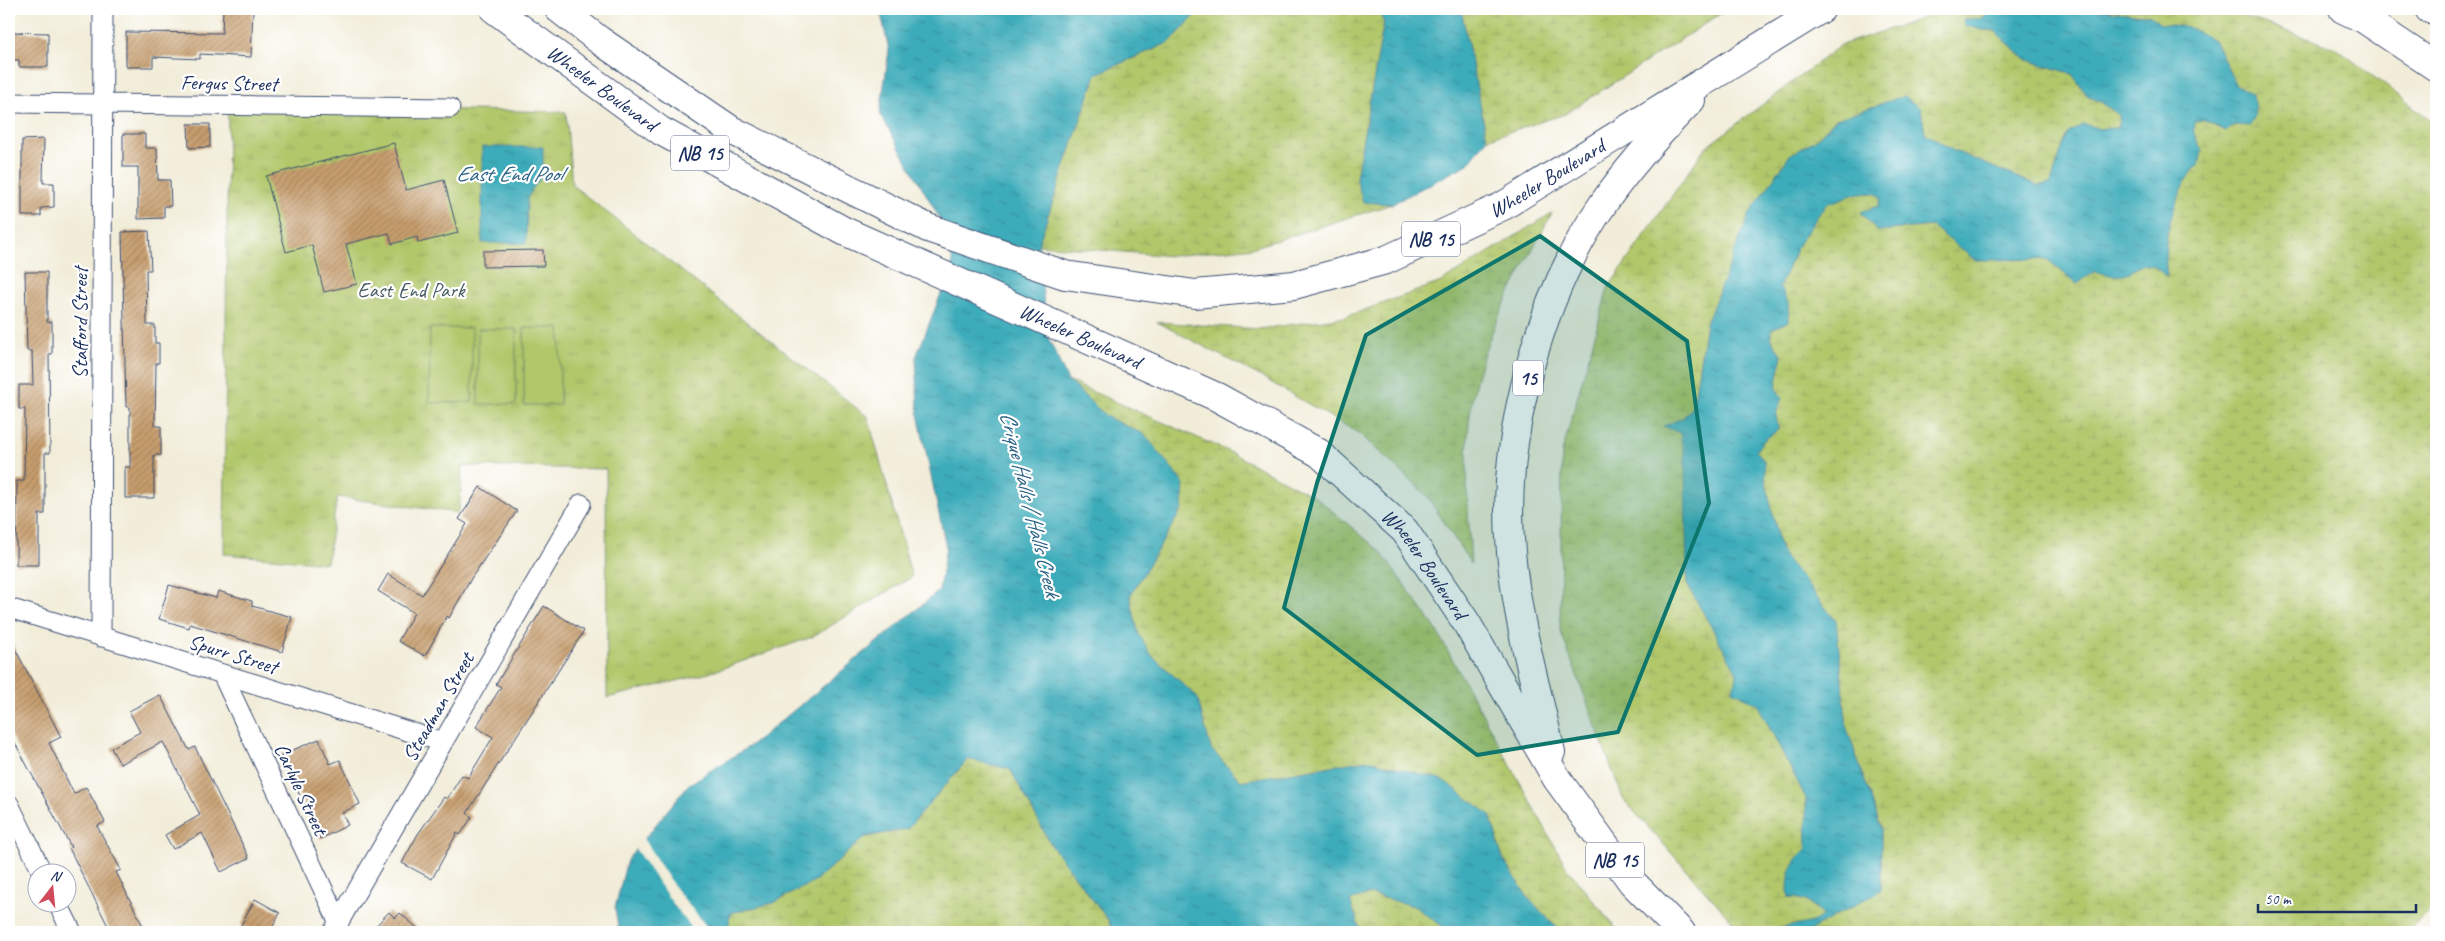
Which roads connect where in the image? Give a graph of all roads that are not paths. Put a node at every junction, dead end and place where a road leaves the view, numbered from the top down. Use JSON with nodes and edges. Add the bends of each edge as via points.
{"nodes":[{"id":1,"x":103,"y":9,"type":"edge"},
{"id":2,"x":494,"y":9,"type":"edge"},
{"id":3,"x":558,"y":9,"type":"edge"},
{"id":4,"x":1821,"y":9,"type":"edge"},
{"id":5,"x":2344,"y":9,"type":"edge"},
{"id":6,"x":2429,"y":9,"type":"edge"},
{"id":7,"x":2436,"y":10,"type":"edge"},
{"id":8,"x":1754,"y":48,"type":"junction"},
{"id":9,"x":2436,"y":67,"type":"edge"},
{"id":10,"x":9,"y":103,"type":"edge"},
{"id":11,"x":103,"y":104,"type":"junction"},
{"id":12,"x":450,"y":108,"type":"dead end"},
{"id":13,"x":581,"y":504,"type":"dead end"},
{"id":14,"x":9,"y":608,"type":"edge"},
{"id":15,"x":101,"y":637,"type":"junction"},
{"id":16,"x":222,"y":674,"type":"junction"},
{"id":17,"x":443,"y":742,"type":"junction"},
{"id":18,"x":1557,"y":779,"type":"junction"},
{"id":19,"x":9,"y":804,"type":"edge"},
{"id":20,"x":38,"y":864,"type":"edge"},
{"id":21,"x":63,"y":914,"type":"edge"},
{"id":22,"x":336,"y":927,"type":"edge"},
{"id":23,"x":72,"y":932,"type":"edge"},
{"id":24,"x":1681,"y":932,"type":"edge"}],
"edges":[{"from":1,"to":11,"type":"street","name":"Stafford Street"},
{"from":2,"to":18,"type":"highway","name":"Wheeler Boulevard","number":"NB 15","via":[[661,131],[844,231],[1217,397],[1318,453],[1405,531],[1466,622]]},
{"from":3,"to":8,"type":"highway","name":"Wheeler Boulevard","number":"NB 15","via":[[731,130],[928,228],[1065,275],[1195,294],[1294,285],[1386,260],[1504,206]]},
{"from":4,"to":8,"type":"highway","number":"NB 15"},
{"from":5,"to":9,"type":"highway"},
{"from":6,"to":7,"type":"highway"},
{"from":8,"to":18,"type":"highway","number":"15","via":[[1697,94],[1646,146],[1602,205],[1567,268],[1534,353],[1520,406],[1511,478],[1510,550],[1520,623]]},
{"from":10,"to":11,"type":"street","name":"Fergus Street"},
{"from":11,"to":12,"type":"street","name":"Fergus Street"},
{"from":11,"to":15,"type":"street","name":"Stafford Street"},
{"from":13,"to":17,"type":"street","name":"Steadman Street"},
{"from":14,"to":15,"type":"street","name":"Spurr Street"},
{"from":15,"to":16,"type":"street","name":"Spurr Street"},
{"from":16,"to":17,"type":"street","name":"Spurr Street"},
{"from":16,"to":22,"type":"street","name":"Carlyle Street"},
{"from":17,"to":22,"type":"street","name":"Steadman Street"},
{"from":18,"to":24,"type":"highway","number":"NB 15","via":[[1632,882]]},
{"from":19,"to":20,"type":"street"},
{"from":21,"to":23,"type":"street"}]}
